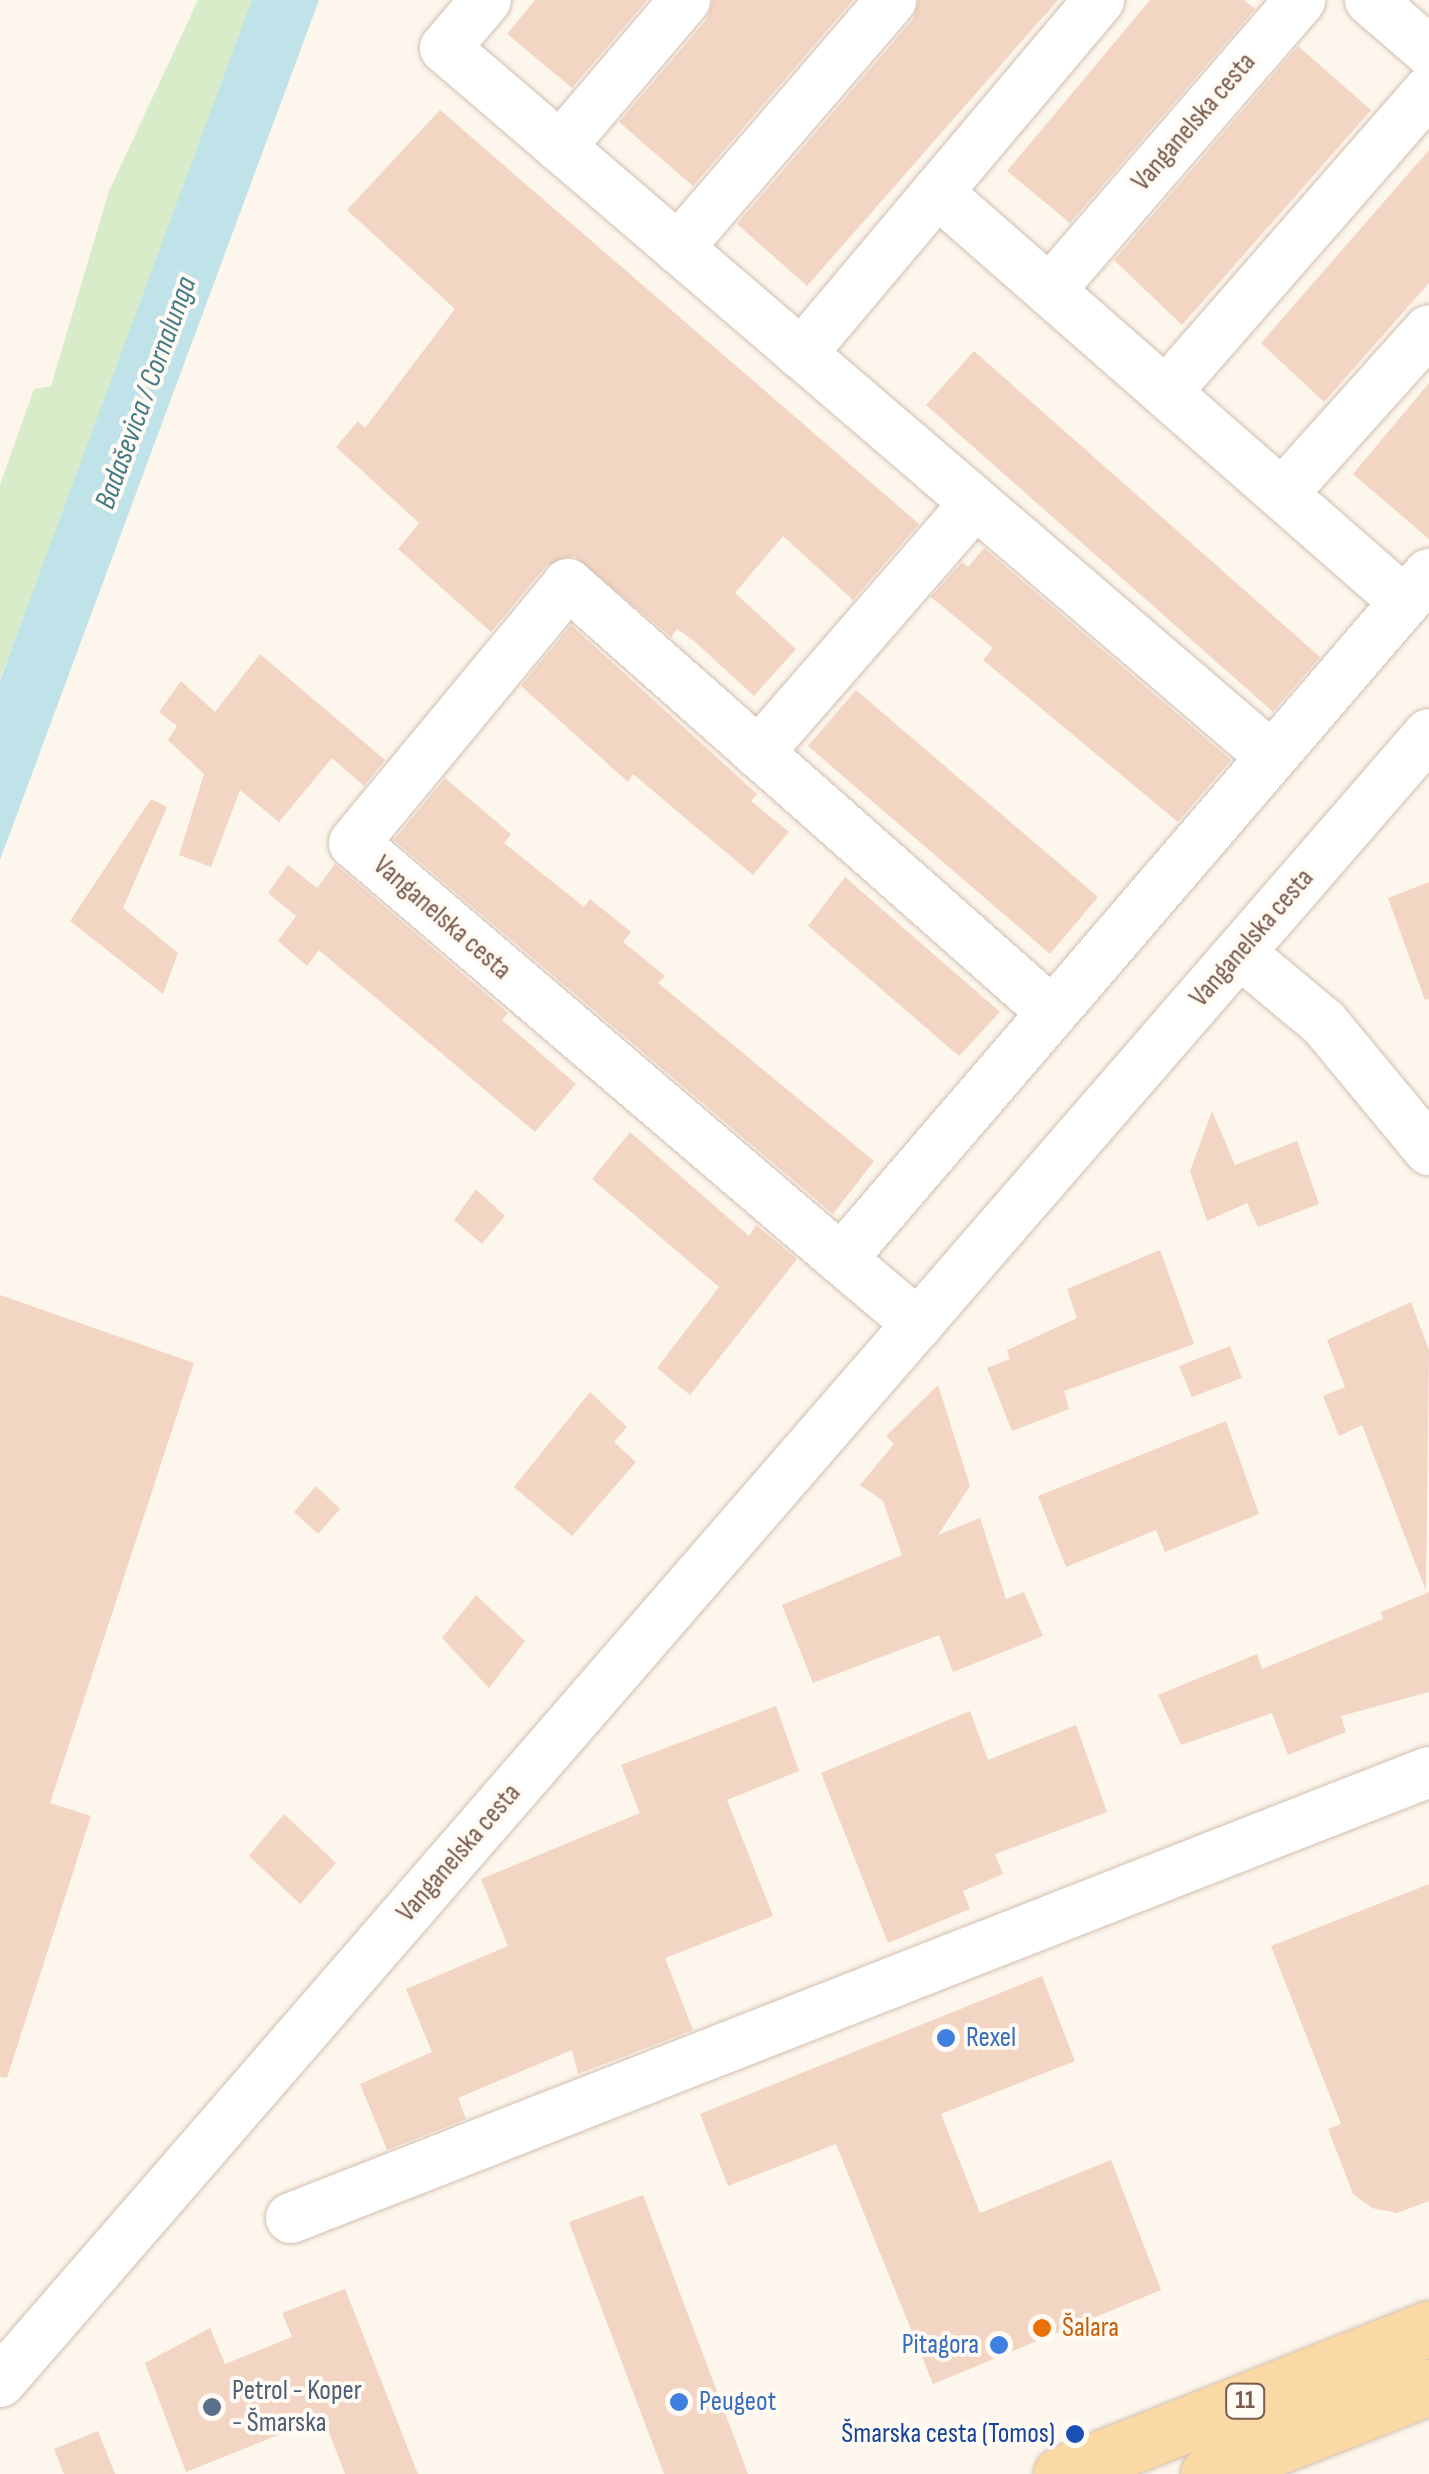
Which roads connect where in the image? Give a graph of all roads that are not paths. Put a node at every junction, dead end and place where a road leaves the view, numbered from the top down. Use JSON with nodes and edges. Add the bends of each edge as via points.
{"nodes":[{"id":1,"x":486,"y":0,"type":"edge"},
{"id":2,"x":685,"y":0,"type":"edge"},
{"id":3,"x":891,"y":0,"type":"edge"},
{"id":4,"x":1099,"y":0,"type":"edge"},
{"id":5,"x":1300,"y":0,"type":"edge"},
{"id":6,"x":1388,"y":6,"type":"edge"},
{"id":7,"x":1429,"y":51,"type":"edge"},
{"id":8,"x":1429,"y":91,"type":"edge"},
{"id":9,"x":560,"y":146,"type":"junction"},
{"id":10,"x":938,"y":192,"type":"junction"},
{"id":11,"x":678,"y":248,"type":"junction"},
{"id":12,"x":1050,"y":290,"type":"junction"},
{"id":13,"x":1429,"y":330,"type":"edge"},
{"id":14,"x":801,"y":354,"type":"junction"},
{"id":15,"x":1166,"y":392,"type":"junction"},
{"id":16,"x":1282,"y":494,"type":"junction"},
{"id":17,"x":976,"y":503,"type":"junction"},
{"id":18,"x":1417,"y":588,"type":"edge"},
{"id":19,"x":1429,"y":734,"type":"edge"},
{"id":20,"x":758,"y":752,"type":"junction"},
{"id":21,"x":1272,"y":757,"type":"junction"},
{"id":22,"x":1240,"y":953,"type":"junction"},
{"id":23,"x":1052,"y":1012,"type":"junction"},
{"id":24,"x":1429,"y":1150,"type":"edge"},
{"id":25,"x":840,"y":1258,"type":"junction"},
{"id":26,"x":918,"y":1324,"type":"junction"},
{"id":27,"x":1429,"y":1772,"type":"edge"},
{"id":28,"x":291,"y":2218,"type":"dead end"},
{"id":29,"x":1429,"y":2328,"type":"edge"},
{"id":30,"x":0,"y":2382,"type":"edge"},
{"id":31,"x":1429,"y":2387,"type":"edge"},
{"id":32,"x":1062,"y":2474,"type":"edge"},
{"id":33,"x":1208,"y":2474,"type":"edge"}],
"edges":[{"from":1,"to":9,"type":"street","via":[[445,48]]},
{"from":2,"to":9,"type":"street"},
{"from":3,"to":11,"type":"street"},
{"from":4,"to":10,"type":"street"},
{"from":5,"to":12,"type":"street","name":"Vanganelska cesta"},
{"from":6,"to":7,"type":"street"},
{"from":8,"to":15,"type":"street"},
{"from":9,"to":11,"type":"street"},
{"from":10,"to":12,"type":"street"},
{"from":10,"to":14,"type":"street"},
{"from":11,"to":14,"type":"street"},
{"from":12,"to":15,"type":"street"},
{"from":13,"to":16,"type":"street"},
{"from":14,"to":17,"type":"street"},
{"from":15,"to":16,"type":"street"},
{"from":16,"to":18,"type":"street"},
{"from":17,"to":20,"type":"street"},
{"from":17,"to":21,"type":"street"},
{"from":18,"to":21,"type":"street"},
{"from":19,"to":22,"type":"street","name":"Vanganelska cesta"},
{"from":20,"to":23,"type":"street","name":"Vanganelska cesta"},
{"from":20,"to":25,"type":"street","name":"Vanganelska cesta","via":[[568,584],[354,843]]},
{"from":21,"to":23,"type":"street"},
{"from":22,"to":24,"type":"street","via":[[1324,1023]]},
{"from":22,"to":26,"type":"street","name":"Vanganelska cesta"},
{"from":23,"to":25,"type":"street"},
{"from":25,"to":26,"type":"street","name":"Vanganelska cesta"},
{"from":26,"to":30,"type":"street","name":"Vanganelska cesta"},
{"from":27,"to":28,"type":"street"},
{"from":29,"to":32,"type":"main road","number":"11"},
{"from":31,"to":33,"type":"main road","number":"11"}]}
